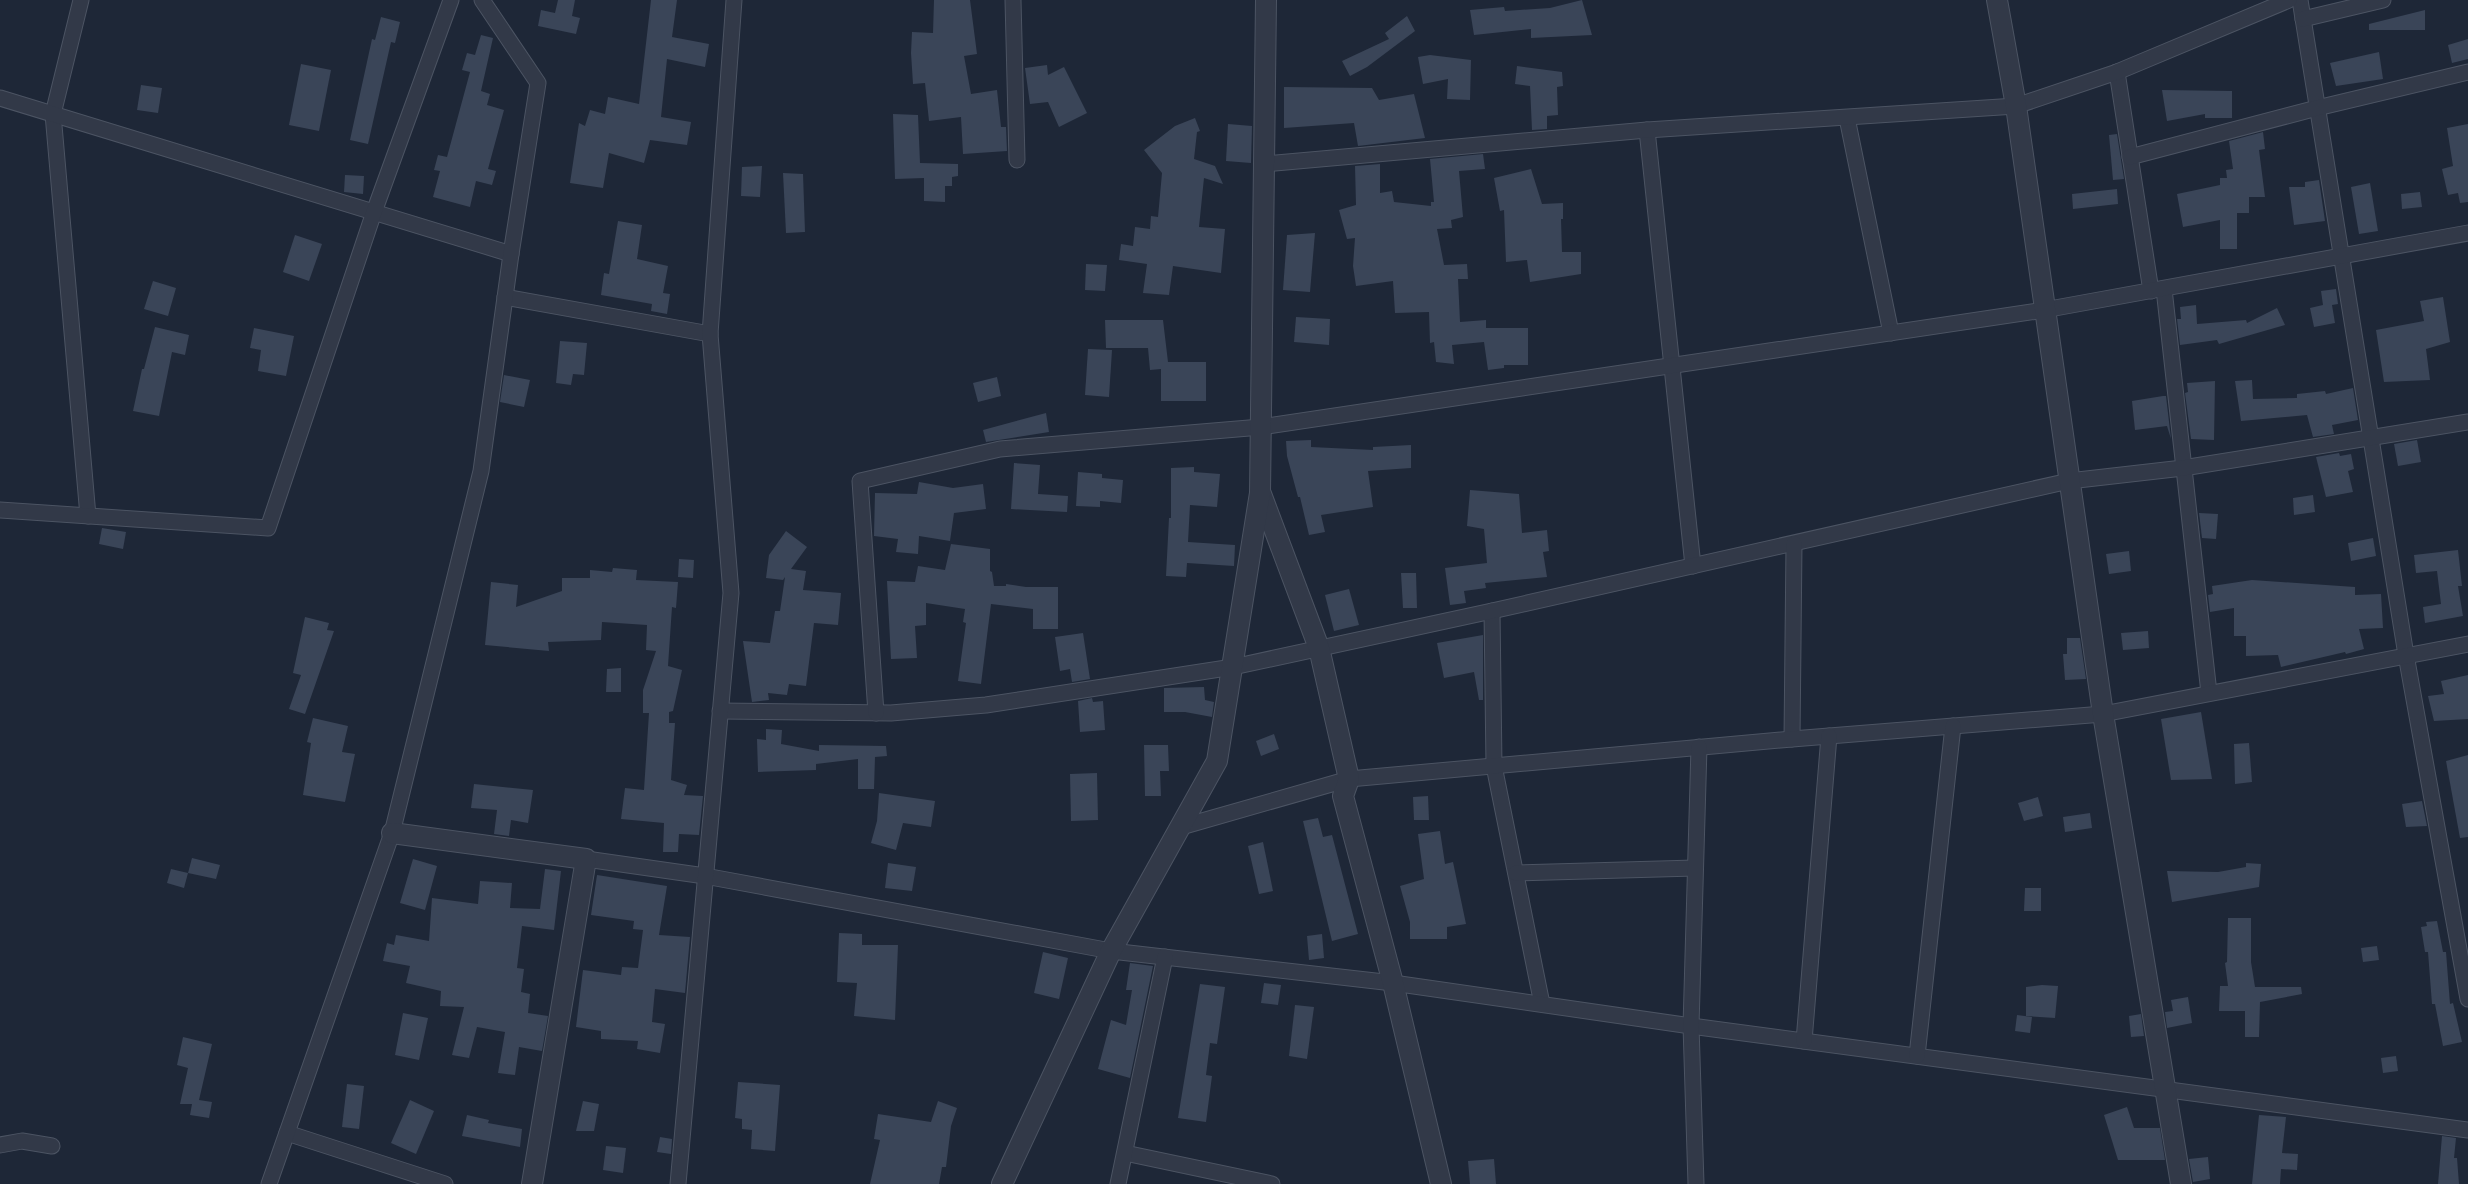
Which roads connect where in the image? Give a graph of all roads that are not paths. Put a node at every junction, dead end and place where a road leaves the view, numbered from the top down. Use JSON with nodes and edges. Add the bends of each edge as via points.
{"nodes":[{"id":1,"x":81,"y":0,"type":"edge"},
{"id":2,"x":451,"y":0,"type":"edge"},
{"id":3,"x":482,"y":0,"type":"edge"},
{"id":4,"x":734,"y":0,"type":"edge"},
{"id":5,"x":1013,"y":0,"type":"edge"},
{"id":6,"x":1266,"y":0,"type":"edge"},
{"id":7,"x":1996,"y":0,"type":"edge"},
{"id":8,"x":2289,"y":0,"type":"edge"},
{"id":9,"x":2300,"y":0,"type":"edge"},
{"id":10,"x":2383,"y":0,"type":"edge"},
{"id":11,"x":2303,"y":19,"type":"junction"},
{"id":12,"x":2117,"y":72,"type":"junction"},
{"id":13,"x":2468,"y":72,"type":"edge"},
{"id":14,"x":0,"y":98,"type":"edge"},
{"id":15,"x":2016,"y":106,"type":"junction"},
{"id":16,"x":2317,"y":108,"type":"junction"},
{"id":17,"x":53,"y":114,"type":"junction"},
{"id":18,"x":1847,"y":118,"type":"junction"},
{"id":19,"x":1647,"y":130,"type":"junction"},
{"id":20,"x":2130,"y":157,"type":"junction"},
{"id":21,"x":1017,"y":160,"type":"dead end"},
{"id":22,"x":1264,"y":164,"type":"junction"},
{"id":23,"x":374,"y":212,"type":"junction"},
{"id":24,"x":2468,"y":233,"type":"edge"},
{"id":25,"x":511,"y":254,"type":"junction"},
{"id":26,"x":2340,"y":256,"type":"junction"},
{"id":27,"x":2157,"y":290,"type":"junction"},
{"id":28,"x":505,"y":297,"type":"junction"},
{"id":29,"x":2044,"y":310,"type":"junction"},
{"id":30,"x":1891,"y":333,"type":"junction"},
{"id":31,"x":710,"y":334,"type":"junction"},
{"id":32,"x":1671,"y":366,"type":"junction"},
{"id":33,"x":2468,"y":422,"type":"edge"},
{"id":34,"x":1261,"y":426,"type":"junction"},
{"id":35,"x":2371,"y":438,"type":"junction"},
{"id":36,"x":2183,"y":468,"type":"junction"},
{"id":37,"x":2069,"y":481,"type":"junction"},
{"id":38,"x":1260,"y":493,"type":"junction"},
{"id":39,"x":0,"y":510,"type":"edge"},
{"id":40,"x":88,"y":516,"type":"junction"},
{"id":41,"x":1794,"y":544,"type":"junction"},
{"id":42,"x":1693,"y":566,"type":"junction"},
{"id":43,"x":1492,"y":611,"type":"junction"},
{"id":44,"x":2468,"y":644,"type":"edge"},
{"id":45,"x":1318,"y":648,"type":"junction"},
{"id":46,"x":2406,"y":655,"type":"junction"},
{"id":47,"x":1233,"y":667,"type":"junction"},
{"id":48,"x":2209,"y":693,"type":"junction"},
{"id":49,"x":720,"y":711,"type":"junction"},
{"id":50,"x":876,"y":713,"type":"junction"},
{"id":51,"x":2103,"y":714,"type":"junction"},
{"id":52,"x":1953,"y":726,"type":"junction"},
{"id":53,"x":1829,"y":736,"type":"junction"},
{"id":54,"x":1792,"y":739,"type":"junction"},
{"id":55,"x":1699,"y":747,"type":"junction"},
{"id":56,"x":1494,"y":766,"type":"junction"},
{"id":57,"x":1349,"y":779,"type":"junction"},
{"id":58,"x":1181,"y":826,"type":"junction"},
{"id":59,"x":392,"y":833,"type":"junction"},
{"id":60,"x":586,"y":860,"type":"junction"},
{"id":61,"x":1695,"y":868,"type":"junction"},
{"id":62,"x":1516,"y":873,"type":"junction"},
{"id":63,"x":705,"y":876,"type":"junction"},
{"id":64,"x":1111,"y":951,"type":"junction"},
{"id":65,"x":1165,"y":957,"type":"junction"},
{"id":66,"x":1393,"y":983,"type":"junction"},
{"id":67,"x":2468,"y":999,"type":"edge"},
{"id":68,"x":1542,"y":1004,"type":"junction"},
{"id":69,"x":1691,"y":1026,"type":"junction"},
{"id":70,"x":1804,"y":1041,"type":"junction"},
{"id":71,"x":1917,"y":1056,"type":"junction"},
{"id":72,"x":2166,"y":1089,"type":"junction"},
{"id":73,"x":2468,"y":1130,"type":"edge"},
{"id":74,"x":287,"y":1133,"type":"junction"},
{"id":75,"x":0,"y":1145,"type":"edge"},
{"id":76,"x":52,"y":1146,"type":"dead end"},
{"id":77,"x":1125,"y":1152,"type":"junction"},
{"id":78,"x":1249,"y":1182,"type":"edge"},
{"id":79,"x":269,"y":1184,"type":"edge"},
{"id":80,"x":445,"y":1184,"type":"edge"},
{"id":81,"x":532,"y":1184,"type":"edge"},
{"id":82,"x":678,"y":1184,"type":"edge"},
{"id":83,"x":1002,"y":1184,"type":"edge"},
{"id":84,"x":1118,"y":1184,"type":"edge"},
{"id":85,"x":1272,"y":1184,"type":"edge"},
{"id":86,"x":1441,"y":1184,"type":"edge"},
{"id":87,"x":1696,"y":1184,"type":"edge"},
{"id":88,"x":2181,"y":1184,"type":"edge"}],
"edges":[{"from":1,"to":17,"type":"street"},
{"from":2,"to":23,"type":"street"},
{"from":3,"to":25,"type":"street","via":[[538,84]]},
{"from":4,"to":31,"type":"street"},
{"from":5,"to":21,"type":"street"},
{"from":6,"to":22,"type":"street"},
{"from":7,"to":15,"type":"street"},
{"from":8,"to":12,"type":"street"},
{"from":9,"to":11,"type":"street"},
{"from":10,"to":11,"type":"street"},
{"from":11,"to":16,"type":"street"},
{"from":12,"to":15,"type":"street"},
{"from":12,"to":20,"type":"street"},
{"from":13,"to":16,"type":"street"},
{"from":14,"to":17,"type":"street"},
{"from":15,"to":18,"type":"street"},
{"from":15,"to":29,"type":"street"},
{"from":16,"to":20,"type":"street"},
{"from":16,"to":26,"type":"street"},
{"from":17,"to":23,"type":"street"},
{"from":17,"to":40,"type":"street"},
{"from":18,"to":19,"type":"street"},
{"from":18,"to":30,"type":"street"},
{"from":19,"to":22,"type":"street"},
{"from":19,"to":32,"type":"street"},
{"from":20,"to":27,"type":"street"},
{"from":22,"to":34,"type":"street"},
{"from":23,"to":25,"type":"street"},
{"from":23,"to":40,"type":"street","via":[[268,528]]},
{"from":24,"to":26,"type":"street"},
{"from":25,"to":28,"type":"street"},
{"from":26,"to":27,"type":"street"},
{"from":26,"to":35,"type":"street"},
{"from":27,"to":29,"type":"street"},
{"from":27,"to":36,"type":"street"},
{"from":28,"to":31,"type":"street"},
{"from":28,"to":59,"type":"street","via":[[482,471]]},
{"from":29,"to":30,"type":"street"},
{"from":29,"to":37,"type":"street"},
{"from":30,"to":32,"type":"street"},
{"from":31,"to":49,"type":"street","via":[[731,593]]},
{"from":32,"to":34,"type":"street"},
{"from":32,"to":42,"type":"street"},
{"from":33,"to":35,"type":"street"},
{"from":34,"to":38,"type":"street"},
{"from":34,"to":50,"type":"street","via":[[1000,450],[860,481]]},
{"from":35,"to":36,"type":"street"},
{"from":35,"to":46,"type":"street"},
{"from":36,"to":37,"type":"street"},
{"from":36,"to":48,"type":"street"},
{"from":37,"to":41,"type":"street"},
{"from":37,"to":51,"type":"street"},
{"from":38,"to":45,"type":"street"},
{"from":38,"to":47,"type":"street"},
{"from":39,"to":40,"type":"street"},
{"from":41,"to":42,"type":"street"},
{"from":41,"to":54,"type":"street"},
{"from":42,"to":43,"type":"street"},
{"from":43,"to":45,"type":"street"},
{"from":43,"to":56,"type":"street"},
{"from":44,"to":46,"type":"street"},
{"from":45,"to":47,"type":"street"},
{"from":45,"to":57,"type":"street"},
{"from":46,"to":48,"type":"street"},
{"from":46,"to":67,"type":"street"},
{"from":47,"to":50,"type":"street","via":[[986,705]]},
{"from":47,"to":58,"type":"street","via":[[1217,761]]},
{"from":48,"to":51,"type":"street"},
{"from":49,"to":50,"type":"street"},
{"from":49,"to":63,"type":"street"},
{"from":51,"to":52,"type":"street"},
{"from":51,"to":72,"type":"street"},
{"from":52,"to":53,"type":"street"},
{"from":52,"to":71,"type":"street"},
{"from":53,"to":54,"type":"street"},
{"from":53,"to":70,"type":"street"},
{"from":54,"to":55,"type":"street"},
{"from":55,"to":56,"type":"street"},
{"from":55,"to":61,"type":"street"},
{"from":56,"to":57,"type":"street"},
{"from":56,"to":62,"type":"street"},
{"from":57,"to":58,"type":"street"},
{"from":57,"to":66,"type":"street","via":[[1343,796]]},
{"from":58,"to":64,"type":"street"},
{"from":59,"to":60,"type":"street"},
{"from":59,"to":74,"type":"street"},
{"from":60,"to":63,"type":"street"},
{"from":60,"to":81,"type":"street"},
{"from":61,"to":62,"type":"street"},
{"from":61,"to":69,"type":"street"},
{"from":62,"to":68,"type":"street"},
{"from":63,"to":64,"type":"street"},
{"from":63,"to":82,"type":"street"},
{"from":64,"to":65,"type":"street"},
{"from":64,"to":83,"type":"street"},
{"from":65,"to":66,"type":"street"},
{"from":65,"to":77,"type":"street"},
{"from":66,"to":68,"type":"street"},
{"from":66,"to":86,"type":"street"},
{"from":68,"to":69,"type":"street"},
{"from":69,"to":70,"type":"street"},
{"from":69,"to":87,"type":"street"},
{"from":70,"to":71,"type":"street"},
{"from":71,"to":72,"type":"street"},
{"from":72,"to":73,"type":"street"},
{"from":72,"to":88,"type":"street"},
{"from":74,"to":79,"type":"street"},
{"from":74,"to":80,"type":"street"},
{"from":75,"to":76,"type":"street","via":[[22,1141]]},
{"from":77,"to":78,"type":"street"},
{"from":77,"to":84,"type":"street"},
{"from":78,"to":85,"type":"street"}]}
